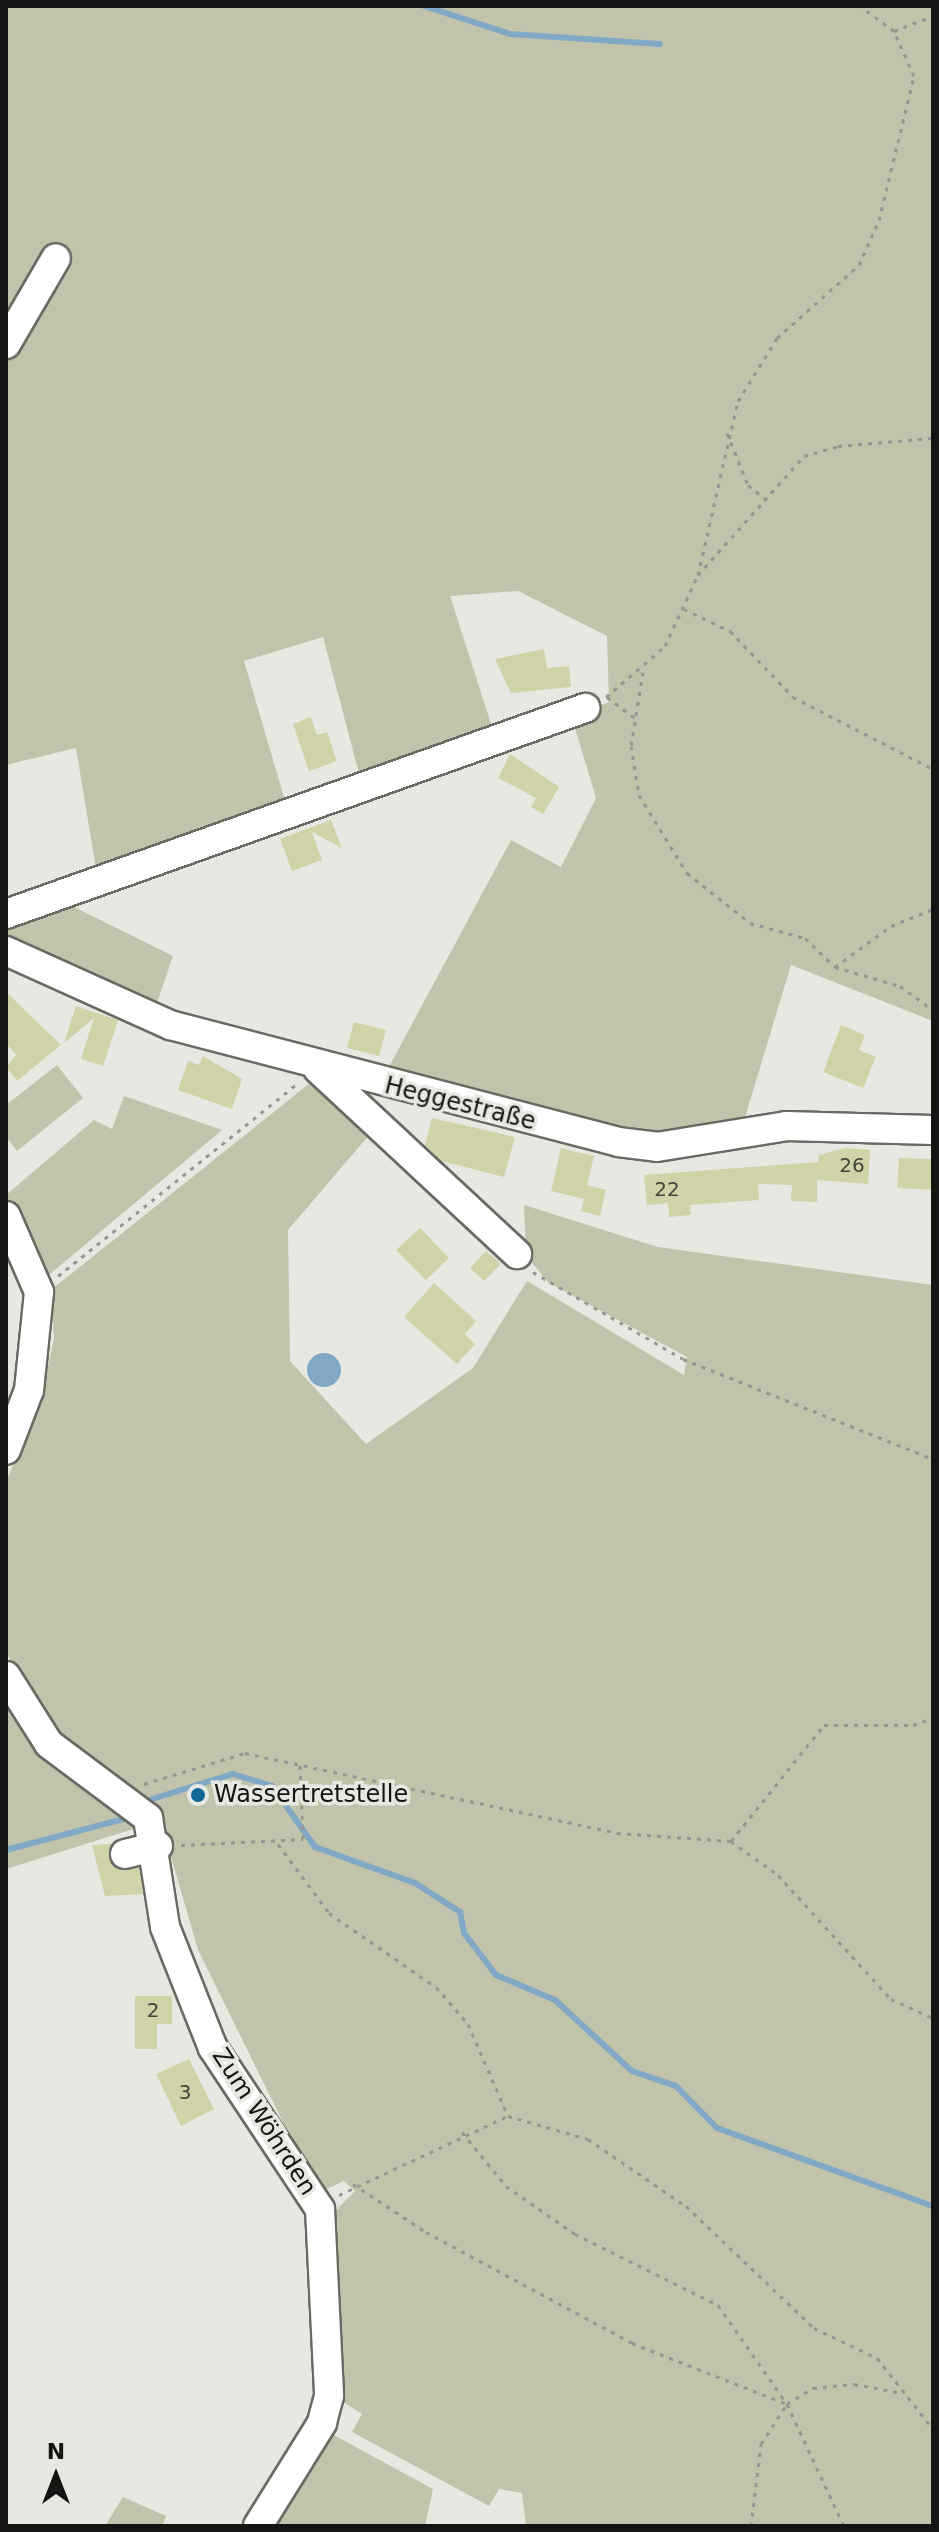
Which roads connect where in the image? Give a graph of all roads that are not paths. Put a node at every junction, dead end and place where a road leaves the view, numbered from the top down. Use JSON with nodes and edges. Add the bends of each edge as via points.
{"nodes":[{"id":1,"x":56,"y":258,"type":"dead end"},
{"id":2,"x":6,"y":344,"type":"edge"},
{"id":3,"x":596,"y":702,"type":"road end"},
{"id":4,"x":6,"y":914,"type":"edge"},
{"id":5,"x":6,"y":951,"type":"edge"},
{"id":6,"x":317,"y":1068,"type":"junction"},
{"id":7,"x":933,"y":1130,"type":"edge"},
{"id":8,"x":6,"y":1216,"type":"edge"},
{"id":9,"x":517,"y":1254,"type":"road end"},
{"id":10,"x":6,"y":1450,"type":"edge"},
{"id":11,"x":6,"y":1676,"type":"edge"},
{"id":12,"x":158,"y":1846,"type":"junction"},
{"id":13,"x":125,"y":1854,"type":"dead end"},
{"id":14,"x":258,"y":2526,"type":"edge"}],
"edges":[{"from":1,"to":2,"type":"street"},
{"from":3,"to":4,"type":"street"},
{"from":5,"to":6,"type":"street","name":"Heggestraße","via":[[170,1025]]},
{"from":6,"to":7,"type":"street","name":"Heggestraße","via":[[657,1147],[786,1126]]},
{"from":6,"to":9,"type":"street"},
{"from":8,"to":10,"type":"street","via":[[39,1292],[29,1390]]},
{"from":11,"to":12,"type":"street","name":"Zum Wöhrden","via":[[49,1744],[148,1818]]},
{"from":12,"to":13,"type":"street"},
{"from":12,"to":14,"type":"street","name":"Zum Wöhrden","via":[[165,1927],[213,2048],[286,2150],[320,2209],[326,2244],[329,2396],[322,2423]]}]}
